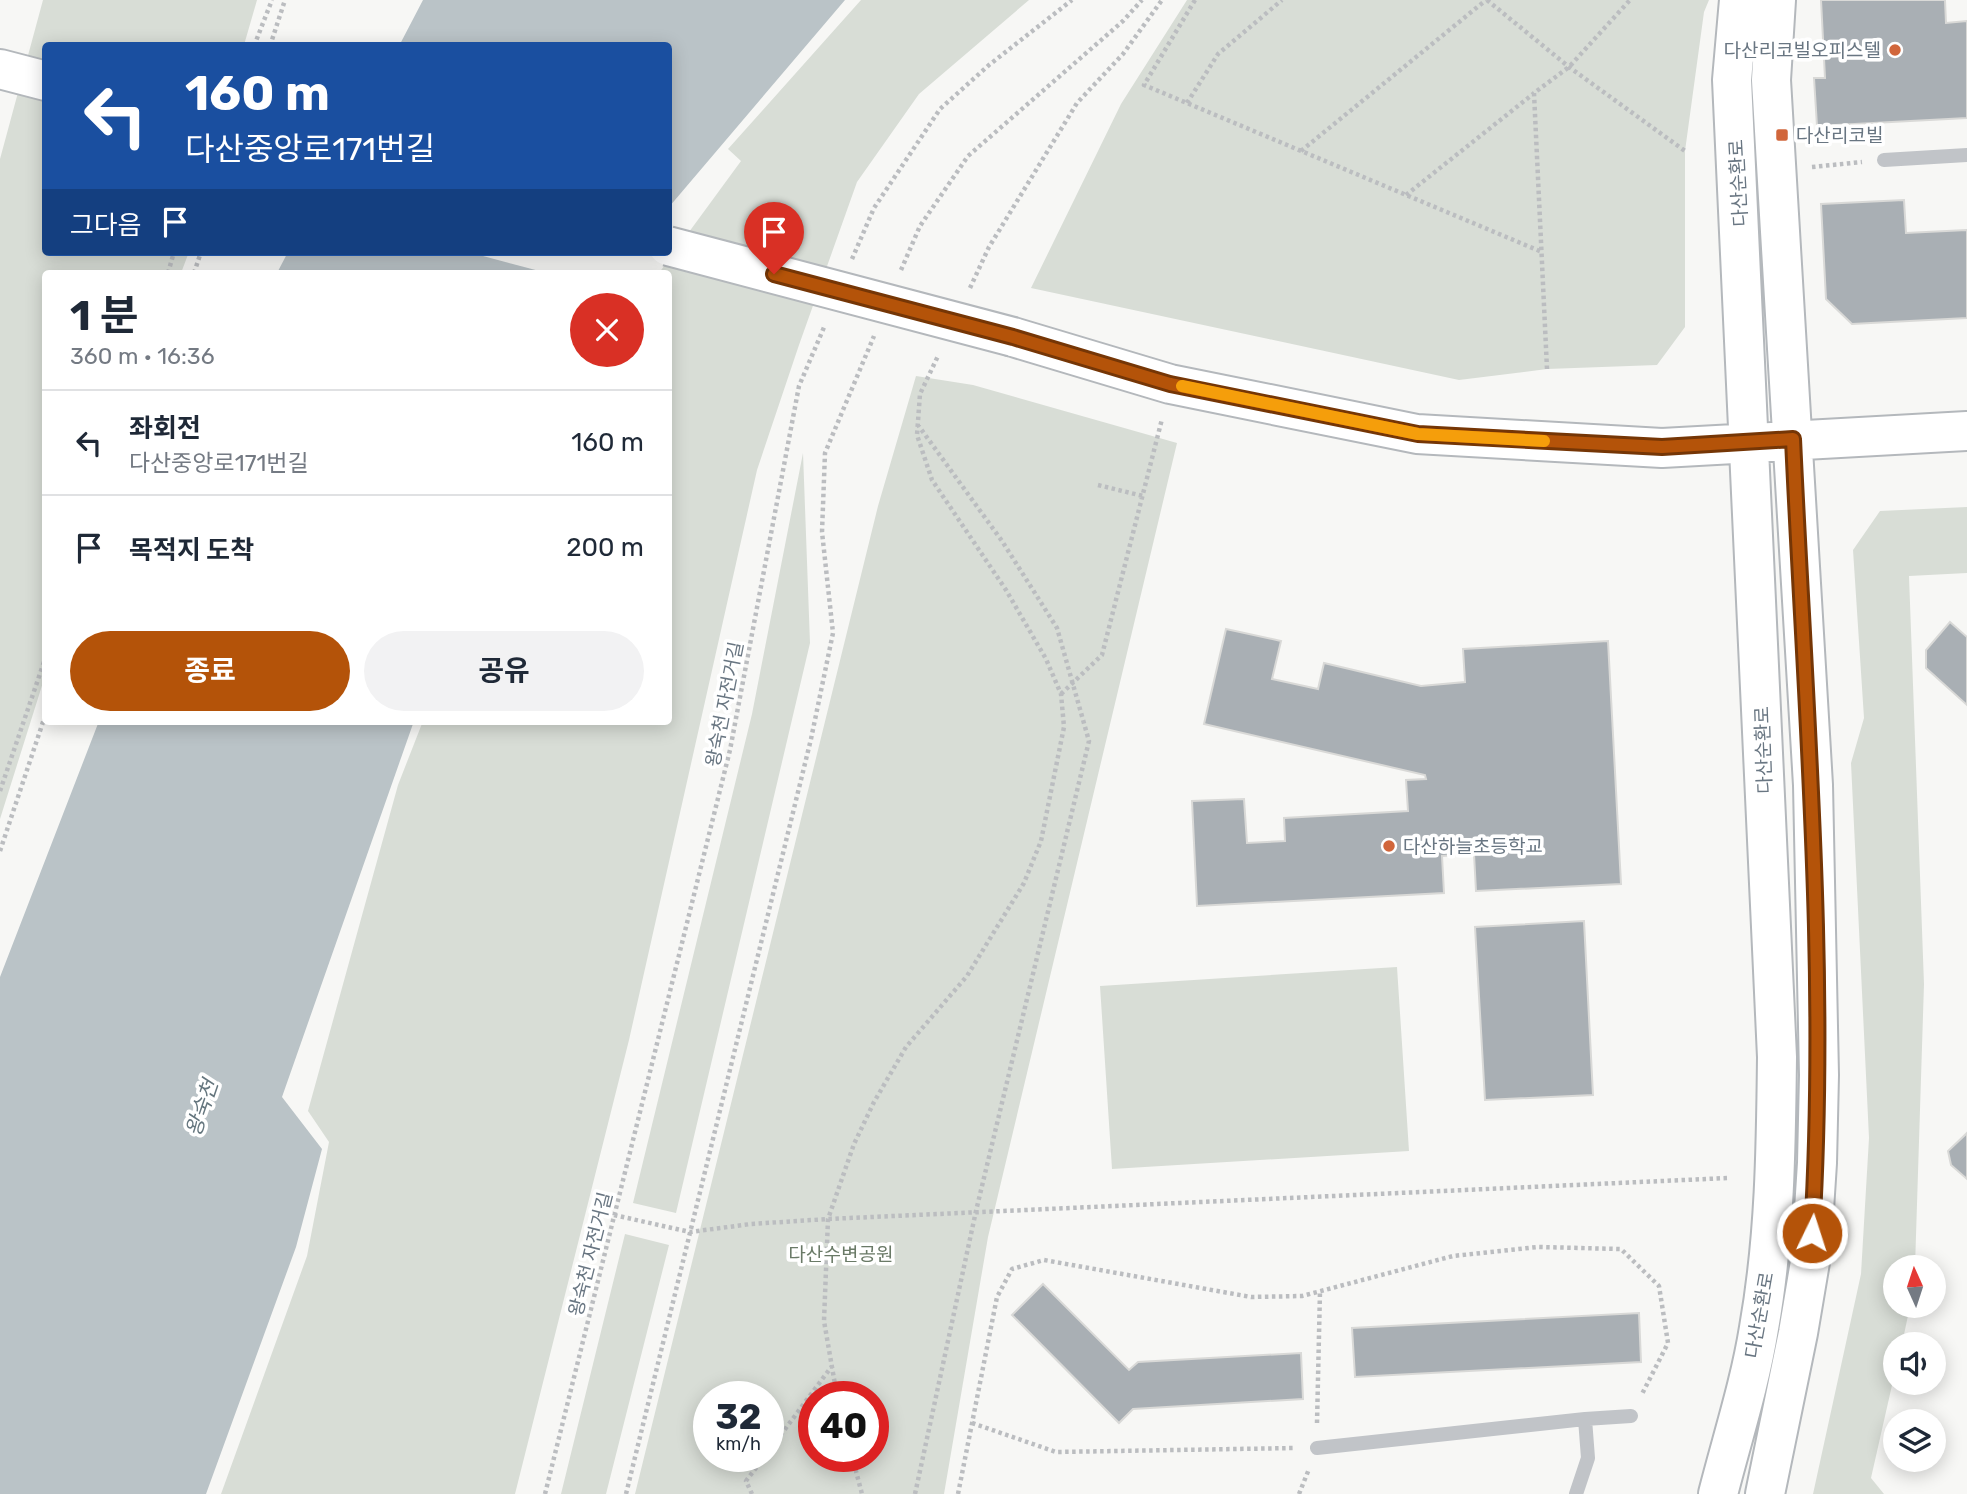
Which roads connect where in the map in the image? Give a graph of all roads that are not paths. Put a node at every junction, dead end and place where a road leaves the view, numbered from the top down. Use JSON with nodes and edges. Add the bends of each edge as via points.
{"nodes":[{"id":1,"x":1739,"y":0,"type":"edge"},
{"id":2,"x":1776,"y":0,"type":"edge"},
{"id":3,"x":1967,"y":155,"type":"edge"},
{"id":4,"x":1884,"y":160,"type":"road end"},
{"id":5,"x":672,"y":247,"type":"edge"},
{"id":6,"x":1967,"y":431,"type":"edge"},
{"id":7,"x":1793,"y":439,"type":"junction"},
{"id":8,"x":1750,"y":442,"type":"junction"},
{"id":9,"x":1631,"y":1416,"type":"road end"},
{"id":10,"x":1585,"y":1419,"type":"junction"},
{"id":11,"x":1317,"y":1448,"type":"road end"},
{"id":12,"x":1576,"y":1494,"type":"edge"},
{"id":13,"x":1718,"y":1494,"type":"edge"},
{"id":14,"x":1765,"y":1494,"type":"edge"}],
"edges":[{"from":1,"to":8,"type":"street","name":"다산순환로","via":[[1732,80]]},
{"from":2,"to":7,"type":"street","name":"다산순환로","via":[[1771,80]]},
{"from":3,"to":4,"type":"lane"},
{"from":5,"to":8,"type":"street","bridge":true,"via":[[1013,337],[1170,384],[1418,434],[1662,447]]},
{"from":6,"to":7,"type":"street"},
{"from":7,"to":8,"type":"street"},
{"from":7,"to":14,"type":"street","name":"다산순환로","via":[[1813,785],[1818,1125],[1811,1256]]},
{"from":8,"to":13,"type":"street","name":"다산순환로","via":[[1777,1057],[1776,1164],[1759,1329]]},
{"from":9,"to":10,"type":"lane"},
{"from":10,"to":11,"type":"lane"},
{"from":10,"to":12,"type":"lane","via":[[1588,1458]]}]}
